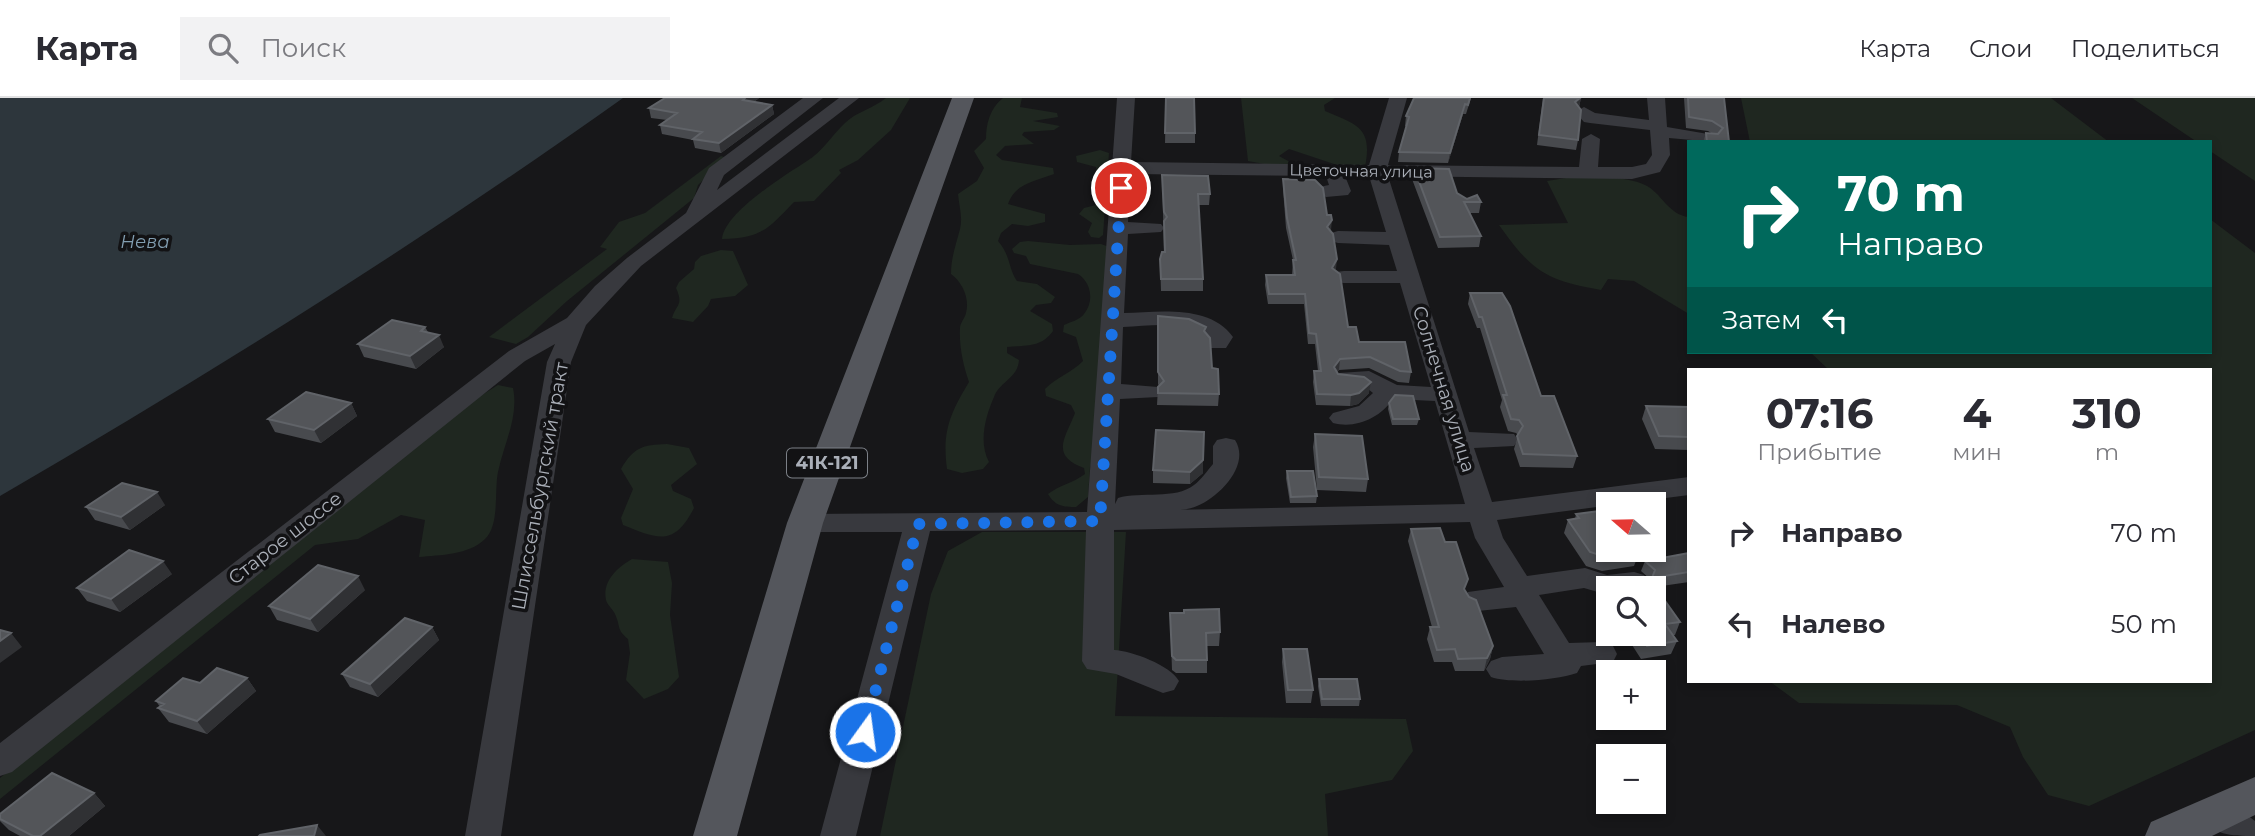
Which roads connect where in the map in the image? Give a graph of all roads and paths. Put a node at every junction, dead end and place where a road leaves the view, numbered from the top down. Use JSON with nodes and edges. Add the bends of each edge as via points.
{"nodes":[{"id":1,"x":814,"y":98,"type":"edge"},
{"id":2,"x":850,"y":98,"type":"edge"},
{"id":3,"x":963,"y":98,"type":"edge"},
{"id":4,"x":1126,"y":98,"type":"edge"},
{"id":5,"x":1398,"y":98,"type":"edge"},
{"id":6,"x":1656,"y":98,"type":"edge"},
{"id":7,"x":1584,"y":112,"type":"edge"},
{"id":8,"x":1658,"y":129,"type":"junction"},
{"id":9,"x":1591,"y":139,"type":"dead end"},
{"id":10,"x":1708,"y":139,"type":"edge"},
{"id":11,"x":1122,"y":168,"type":"junction"},
{"id":12,"x":1173,"y":169,"type":"junction"},
{"id":13,"x":1334,"y":171,"type":"junction"},
{"id":14,"x":1377,"y":171,"type":"junction"},
{"id":15,"x":1588,"y":173,"type":"junction"},
{"id":16,"x":1198,"y":185,"type":"edge"},
{"id":17,"x":1326,"y":191,"type":"edge"},
{"id":18,"x":694,"y":217,"type":"junction"},
{"id":19,"x":1119,"y":228,"type":"junction"},
{"id":20,"x":1154,"y":228,"type":"dead end"},
{"id":21,"x":1338,"y":237,"type":"dead end"},
{"id":22,"x":1398,"y":239,"type":"junction"},
{"id":23,"x":1344,"y":277,"type":"dead end"},
{"id":24,"x":1410,"y":277,"type":"junction"},
{"id":25,"x":1113,"y":320,"type":"junction"},
{"id":26,"x":575,"y":323,"type":"junction"},
{"id":27,"x":1218,"y":343,"type":"dead end"},
{"id":28,"x":1405,"y":344,"type":"edge"},
{"id":29,"x":1430,"y":344,"type":"junction"},
{"id":30,"x":1347,"y":378,"type":"edge"},
{"id":31,"x":1109,"y":391,"type":"junction"},
{"id":32,"x":1149,"y":391,"type":"dead end"},
{"id":33,"x":1385,"y":391,"type":"junction"},
{"id":34,"x":1445,"y":394,"type":"junction"},
{"id":35,"x":1342,"y":418,"type":"dead end"},
{"id":36,"x":1459,"y":440,"type":"junction"},
{"id":37,"x":1505,"y":440,"type":"dead end"},
{"id":38,"x":1226,"y":446,"type":"dead end"},
{"id":39,"x":1687,"y":486,"type":"edge"},
{"id":40,"x":1481,"y":513,"type":"junction"},
{"id":41,"x":1101,"y":514,"type":"junction"},
{"id":42,"x":805,"y":523,"type":"junction"},
{"id":43,"x":918,"y":524,"type":"junction"},
{"id":44,"x":1596,"y":582,"type":"edge"},
{"id":45,"x":1521,"y":591,"type":"junction"},
{"id":46,"x":1478,"y":600,"type":"edge"},
{"id":47,"x":1602,"y":654,"type":"dead end"},
{"id":48,"x":1563,"y":660,"type":"junction"},
{"id":49,"x":1502,"y":669,"type":"dead end"},
{"id":50,"x":1163,"y":681,"type":"dead end"},
{"id":51,"x":0,"y":762,"type":"edge"},
{"id":52,"x":2241,"y":815,"type":"edge"},
{"id":53,"x":483,"y":836,"type":"edge"},
{"id":54,"x":715,"y":836,"type":"edge"},
{"id":55,"x":838,"y":836,"type":"edge"},
{"id":56,"x":2167,"y":836,"type":"edge"}],
"edges":[{"from":1,"to":18,"type":"street","via":[[716,172]]},
{"from":2,"to":18,"type":"street","name":"Шлиссельбургский тракт"},
{"from":3,"to":42,"type":"main road","number":"41К-121"},
{"from":4,"to":11,"type":"street"},
{"from":5,"to":14,"type":"street"},
{"from":6,"to":8,"type":"street","name":"Цветочная улица"},
{"from":7,"to":8,"type":"street","via":[[1590,118]]},
{"from":8,"to":10,"type":"street"},
{"from":8,"to":15,"type":"street","name":"Цветочная улица","via":[[1661,155],[1653,167],[1632,173]]},
{"from":9,"to":15,"type":"street"},
{"from":11,"to":12,"type":"street","name":"Цветочная улица"},
{"from":11,"to":19,"type":"street"},
{"from":12,"to":13,"type":"street","name":"Цветочная улица"},
{"from":12,"to":16,"type":"street","via":[[1176,182]]},
{"from":13,"to":14,"type":"street","name":"Цветочная улица"},
{"from":13,"to":17,"type":"street","via":[[1341,191]]},
{"from":14,"to":15,"type":"street","name":"Цветочная улица","via":[[1458,180]]},
{"from":14,"to":22,"type":"street","name":"Солнечная улица"},
{"from":18,"to":26,"type":"street","name":"Шлиссельбургский тракт","via":[[634,262]]},
{"from":19,"to":20,"type":"street"},
{"from":19,"to":25,"type":"street"},
{"from":21,"to":22,"type":"street"},
{"from":22,"to":24,"type":"street","name":"Солнечная улица"},
{"from":23,"to":24,"type":"street"},
{"from":24,"to":29,"type":"street","name":"Солнечная улица"},
{"from":25,"to":27,"type":"street","via":[[1197,323],[1215,330],[1221,337]]},
{"from":25,"to":31,"type":"street"},
{"from":26,"to":51,"type":"street","name":"Старое шоссе","via":[[517,356]]},
{"from":26,"to":53,"type":"street","name":"Шлиссельбургский тракт","via":[[559,362]]},
{"from":28,"to":29,"type":"street"},
{"from":29,"to":34,"type":"street","name":"Солнечная улица"},
{"from":30,"to":33,"type":"street","via":[[1369,378]]},
{"from":31,"to":32,"type":"street"},
{"from":31,"to":41,"type":"street"},
{"from":33,"to":34,"type":"street"},
{"from":33,"to":35,"type":"street","via":[[1377,406],[1360,416]]},
{"from":34,"to":36,"type":"street","name":"Солнечная улица"},
{"from":36,"to":37,"type":"street"},
{"from":36,"to":40,"type":"street","name":"Солнечная улица"},
{"from":38,"to":41,"type":"street","via":[[1226,466],[1204,491],[1188,500]]},
{"from":39,"to":40,"type":"street"},
{"from":40,"to":41,"type":"street","via":[[1349,506]]},
{"from":40,"to":45,"type":"street","name":"Солнечная улица","via":[[1489,538]]},
{"from":41,"to":43,"type":"street"},
{"from":41,"to":50,"type":"street","via":[[1098,661],[1120,662]]},
{"from":42,"to":43,"type":"street"},
{"from":42,"to":54,"type":"main road","number":"41К-121"},
{"from":43,"to":55,"type":"lane"},
{"from":44,"to":45,"type":"street","via":[[1585,578]]},
{"from":45,"to":46,"type":"lane"},
{"from":45,"to":48,"type":"street","name":"Солнечная улица"},
{"from":47,"to":48,"type":"street"},
{"from":48,"to":49,"type":"street"},
{"from":52,"to":56,"type":"main road"}]}
